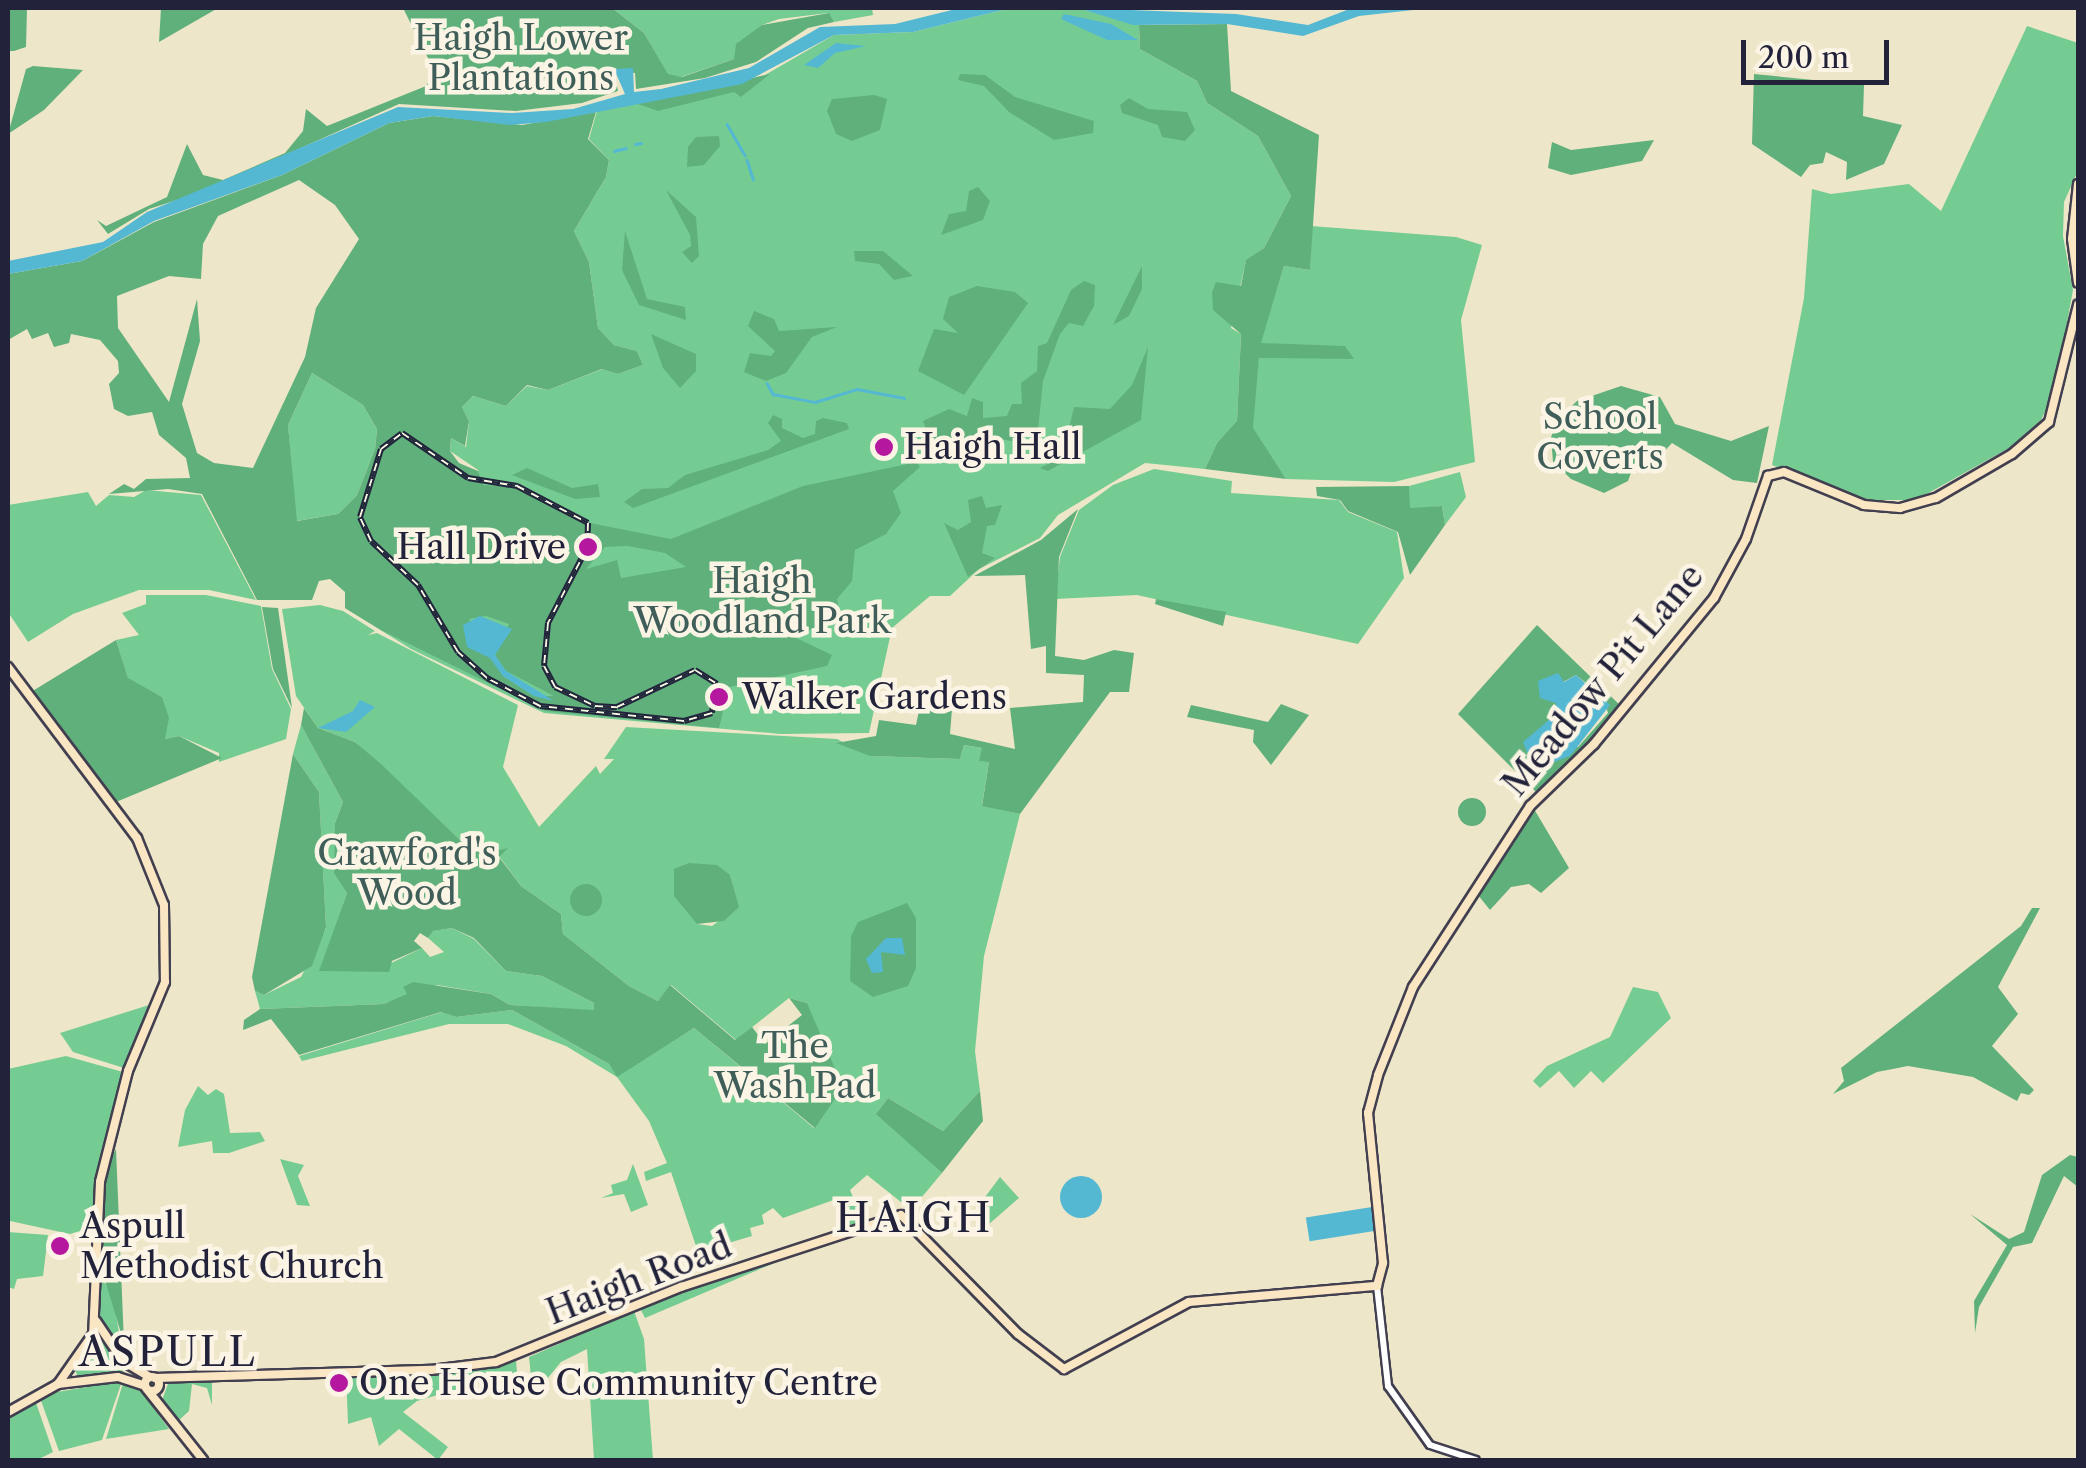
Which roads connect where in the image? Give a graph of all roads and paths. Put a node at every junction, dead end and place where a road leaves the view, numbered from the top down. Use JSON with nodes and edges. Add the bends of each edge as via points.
{"nodes":[{"id":1,"x":2078,"y":184,"type":"edge"},
{"id":2,"x":2078,"y":282,"type":"edge"},
{"id":3,"x":2078,"y":305,"type":"edge"},
{"id":4,"x":8,"y":667,"type":"edge"},
{"id":5,"x":1377,"y":1286,"type":"junction"},
{"id":6,"x":95,"y":1316,"type":"junction"},
{"id":7,"x":106,"y":1340,"type":"junction"},
{"id":8,"x":90,"y":1345,"type":"junction"},
{"id":9,"x":122,"y":1361,"type":"junction"},
{"id":10,"x":74,"y":1368,"type":"junction"},
{"id":11,"x":118,"y":1377,"type":"junction"},
{"id":12,"x":83,"y":1380,"type":"junction"},
{"id":13,"x":58,"y":1384,"type":"junction"},
{"id":14,"x":152,"y":1384,"type":"junction"},
{"id":15,"x":8,"y":1412,"type":"edge"},
{"id":16,"x":204,"y":1460,"type":"edge"},
{"id":17,"x":1476,"y":1460,"type":"edge"}],
"edges":[{"from":1,"to":2,"type":"main road","via":[[2072,239]]},
{"from":3,"to":5,"type":"main road","name":"Meadow Pit Lane","via":[[2049,422],[2012,454],[1918,505],[1864,505],[1789,473],[1776,471],[1764,480],[1746,539],[1714,598],[1594,744],[1535,799],[1403,1005],[1368,1112],[1382,1264]]},
{"from":4,"to":6,"type":"main road","via":[[138,838],[164,904],[165,982],[128,1070],[100,1182]]},
{"from":5,"to":14,"type":"main road","name":"Haigh Road","via":[[1189,1302],[1080,1366],[1059,1368],[901,1215],[682,1287],[496,1362],[431,1370],[170,1377]]},
{"from":5,"to":17,"type":"street","name":"Meadow Pit Lane","via":[[1384,1371],[1397,1402],[1430,1445]]},
{"from":6,"to":7,"type":"main road"},
{"from":6,"to":8,"type":"main road"},
{"from":7,"to":8,"type":"main road"},
{"from":7,"to":9,"type":"main road"},
{"from":8,"to":10,"type":"main road"},
{"from":9,"to":11,"type":"main road"},
{"from":9,"to":14,"type":"main road"},
{"from":10,"to":12,"type":"main road"},
{"from":10,"to":13,"type":"main road"},
{"from":11,"to":12,"type":"main road"},
{"from":11,"to":14,"type":"main road"},
{"from":12,"to":13,"type":"main road"},
{"from":13,"to":15,"type":"main road"},
{"from":14,"to":16,"type":"main road","via":[[159,1406]]}]}
